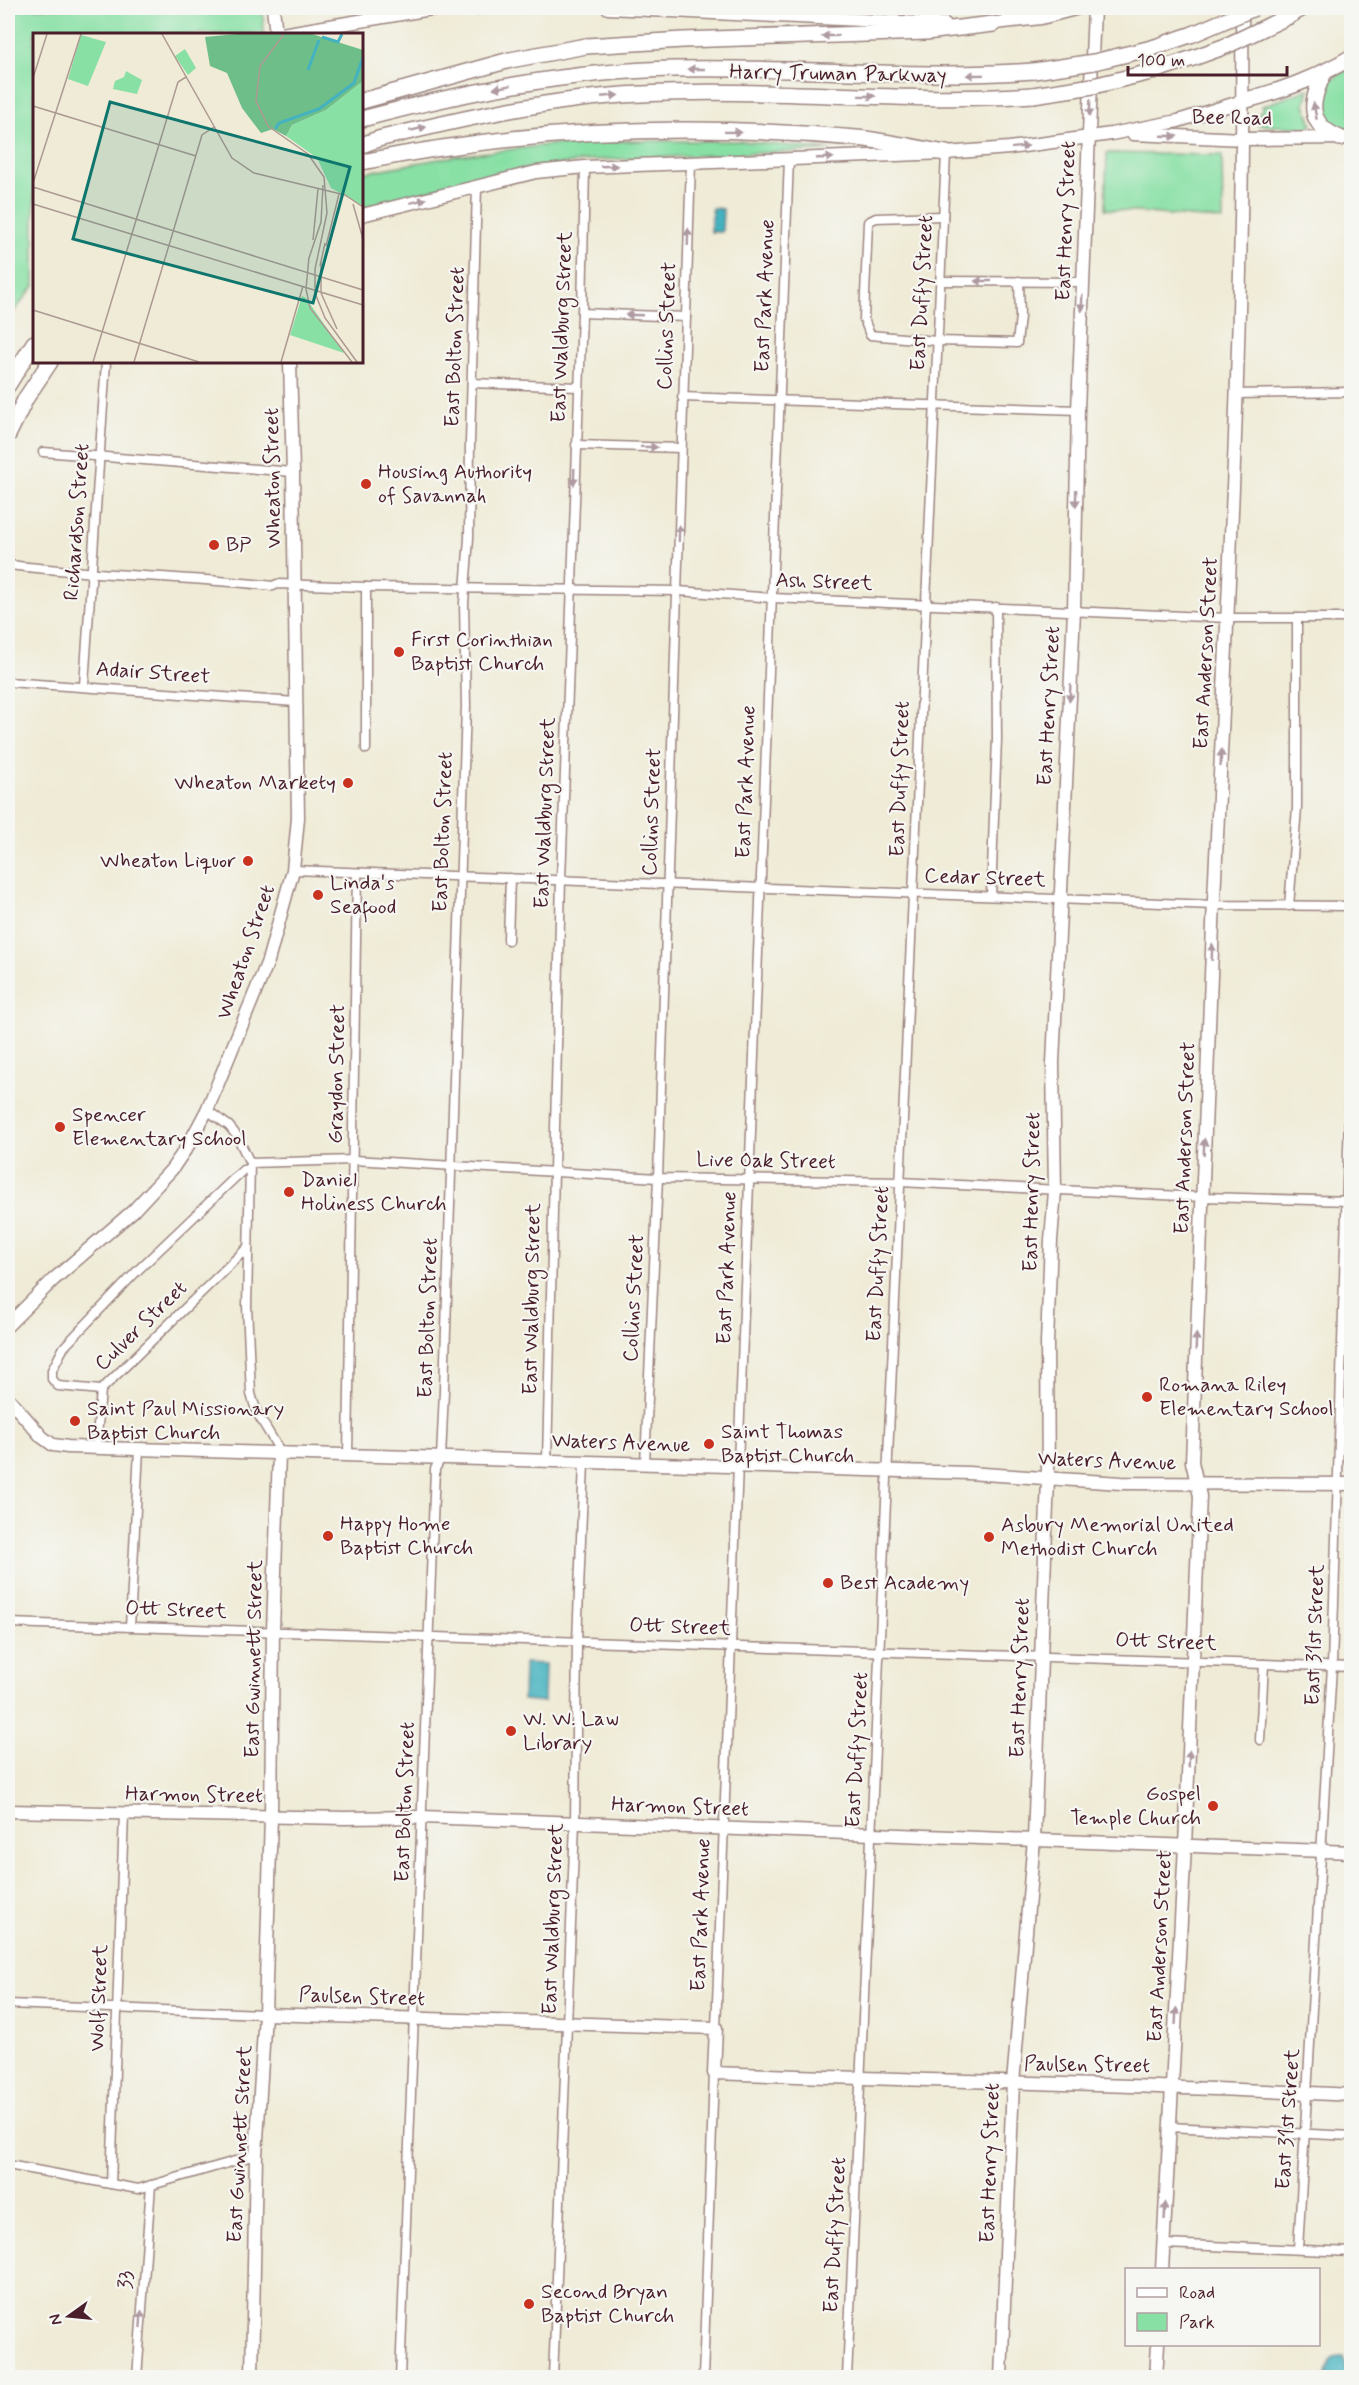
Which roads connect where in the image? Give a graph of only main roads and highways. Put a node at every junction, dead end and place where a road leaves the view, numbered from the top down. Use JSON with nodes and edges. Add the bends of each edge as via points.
{"nodes":[{"id":1,"x":273,"y":8,"type":"edge"},
{"id":2,"x":436,"y":8,"type":"edge"},
{"id":3,"x":478,"y":8,"type":"edge"},
{"id":4,"x":608,"y":8,"type":"edge"},
{"id":5,"x":1079,"y":8,"type":"edge"},
{"id":6,"x":1094,"y":8,"type":"edge"},
{"id":7,"x":1242,"y":8,"type":"edge"},
{"id":8,"x":1254,"y":8,"type":"edge"},
{"id":9,"x":1303,"y":8,"type":"edge"},
{"id":10,"x":993,"y":24,"type":"junction"},
{"id":11,"x":276,"y":33,"type":"edge"},
{"id":12,"x":288,"y":33,"type":"edge"},
{"id":13,"x":1352,"y":57,"type":"edge"},
{"id":14,"x":1324,"y":73,"type":"junction"},
{"id":15,"x":363,"y":101,"type":"edge"},
{"id":16,"x":1243,"y":101,"type":"junction"},
{"id":17,"x":363,"y":118,"type":"edge"},
{"id":18,"x":1111,"y":134,"type":"junction"},
{"id":19,"x":1089,"y":136,"type":"junction"},
{"id":20,"x":1346,"y":138,"type":"edge"},
{"id":21,"x":1244,"y":139,"type":"junction"},
{"id":22,"x":363,"y":146,"type":"edge"},
{"id":23,"x":946,"y":153,"type":"junction"},
{"id":24,"x":363,"y":162,"type":"edge"},
{"id":25,"x":363,"y":215,"type":"edge"},
{"id":26,"x":33,"y":345,"type":"edge"},
{"id":27,"x":49,"y":363,"type":"edge"},
{"id":28,"x":290,"y":363,"type":"edge"},
{"id":29,"x":8,"y":385,"type":"edge"},
{"id":30,"x":8,"y":435,"type":"edge"},
{"id":31,"x":8,"y":1325,"type":"edge"},
{"id":32,"x":8,"y":1398,"type":"edge"},
{"id":33,"x":279,"y":1453,"type":"junction"},
{"id":34,"x":1048,"y":1479,"type":"junction"},
{"id":35,"x":1197,"y":1484,"type":"junction"},
{"id":36,"x":1345,"y":1484,"type":"edge"},
{"id":37,"x":8,"y":1810,"type":"edge"},
{"id":38,"x":271,"y":1816,"type":"junction"},
{"id":39,"x":1034,"y":1839,"type":"junction"},
{"id":40,"x":1185,"y":1846,"type":"junction"},
{"id":41,"x":1352,"y":1852,"type":"edge"},
{"id":42,"x":265,"y":2014,"type":"junction"},
{"id":43,"x":716,"y":2028,"type":"joint"},
{"id":44,"x":714,"y":2073,"type":"joint"},
{"id":45,"x":1013,"y":2084,"type":"junction"},
{"id":46,"x":1172,"y":2086,"type":"junction"},
{"id":47,"x":1352,"y":2095,"type":"edge"},
{"id":48,"x":1162,"y":2268,"type":"edge"},
{"id":49,"x":1158,"y":2346,"type":"edge"},
{"id":50,"x":252,"y":2378,"type":"edge"},
{"id":51,"x":1001,"y":2378,"type":"edge"},
{"id":52,"x":1156,"y":2378,"type":"edge"}],
"edges":[{"from":1,"to":11,"type":"main road"},
{"from":2,"to":3,"type":"main road"},
{"from":2,"to":12,"type":"main road"},
{"from":4,"to":10,"type":"main road"},
{"from":5,"to":10,"type":"main road"},
{"from":6,"to":19,"type":"main road","name":"East Henry Street","one_way":true},
{"from":7,"to":16,"type":"main road","name":"East Anderson Street"},
{"from":8,"to":17,"type":"highway","name":"Harry Truman Parkway","one_way":true,"bridge":true,"via":[[1152,48],[1034,71],[947,75],[639,70],[524,83]]},
{"from":22,"to":9,"type":"highway","name":"Harry Truman Parkway","one_way":true,"bridge":true,"via":[[499,112],[640,94],[947,98],[1033,95],[1151,72],[1226,46]]},
{"from":10,"to":15,"type":"highway","one_way":true,"via":[[915,32],[586,46],[510,60]]},
{"from":13,"to":14,"type":"highway"},
{"from":14,"to":16,"type":"highway","via":[[1287,89]]},
{"from":20,"to":14,"type":"highway","one_way":true,"via":[[1325,132],[1316,119],[1314,93]]},
{"from":16,"to":18,"type":"main road","via":[[1178,121]]},
{"from":16,"to":21,"type":"main road","name":"East Anderson Street"},
{"from":18,"to":19,"type":"main road"},
{"from":18,"to":21,"type":"main road","name":"Bee Road","one_way":true},
{"from":23,"to":19,"type":"main road","one_way":true},
{"from":19,"to":34,"type":"main road","name":"East Henry Street","one_way":true,"via":[[1074,611],[1053,1063],[1055,1191],[1047,1343]]},
{"from":20,"to":21,"type":"main road","name":"Bee Road"},
{"from":35,"to":21,"type":"main road","name":"East Anderson Street","one_way":true,"via":[[1192,1462]]},
{"from":24,"to":23,"type":"highway","one_way":true,"via":[[505,140],[679,130],[858,138]]},
{"from":25,"to":23,"type":"main road","one_way":true,"via":[[536,172]]},
{"from":26,"to":29,"type":"highway"},
{"from":27,"to":30,"type":"highway"},
{"from":28,"to":31,"type":"main road","name":"Wheaton Street","via":[[298,818],[293,870],[279,926],[207,1110],[181,1157],[133,1211]]},
{"from":32,"to":33,"type":"main road","name":"Waters Avenue","via":[[53,1444]]},
{"from":33,"to":34,"type":"main road","name":"Waters Avenue"},
{"from":33,"to":38,"type":"main road","name":"East Gwinnett Street"},
{"from":34,"to":35,"type":"main road","name":"Waters Avenue"},
{"from":34,"to":39,"type":"main road","name":"East Henry Street"},
{"from":35,"to":36,"type":"main road","name":"Waters Avenue"},
{"from":40,"to":35,"type":"main road","name":"East Anderson Street","one_way":true,"via":[[1200,1496]]},
{"from":37,"to":38,"type":"main road","name":"Harmon Street"},
{"from":38,"to":39,"type":"main road","name":"Harmon Street","via":[[422,1817]]},
{"from":38,"to":42,"type":"main road","name":"East Gwinnett Street"},
{"from":39,"to":40,"type":"main road","name":"Harmon Street"},
{"from":39,"to":45,"type":"main road","name":"East Henry Street"},
{"from":40,"to":41,"type":"main road","name":"Harmon Street"},
{"from":46,"to":40,"type":"main road","name":"East Anderson Street","one_way":true},
{"from":42,"to":43,"type":"main road","name":"Paulsen Street"},
{"from":42,"to":50,"type":"main road","name":"East Gwinnett Street","via":[[256,2155]]},
{"from":43,"to":44,"type":"main road","name":"East Park Avenue"},
{"from":44,"to":45,"type":"main road","name":"Paulsen Street"},
{"from":45,"to":46,"type":"main road","name":"Paulsen Street"},
{"from":45,"to":51,"type":"main road","name":"East Henry Street"},
{"from":46,"to":47,"type":"main road","name":"Paulsen Street"},
{"from":48,"to":46,"type":"main road","name":"East Anderson Street","one_way":true},
{"from":49,"to":52,"type":"main road"}]}
